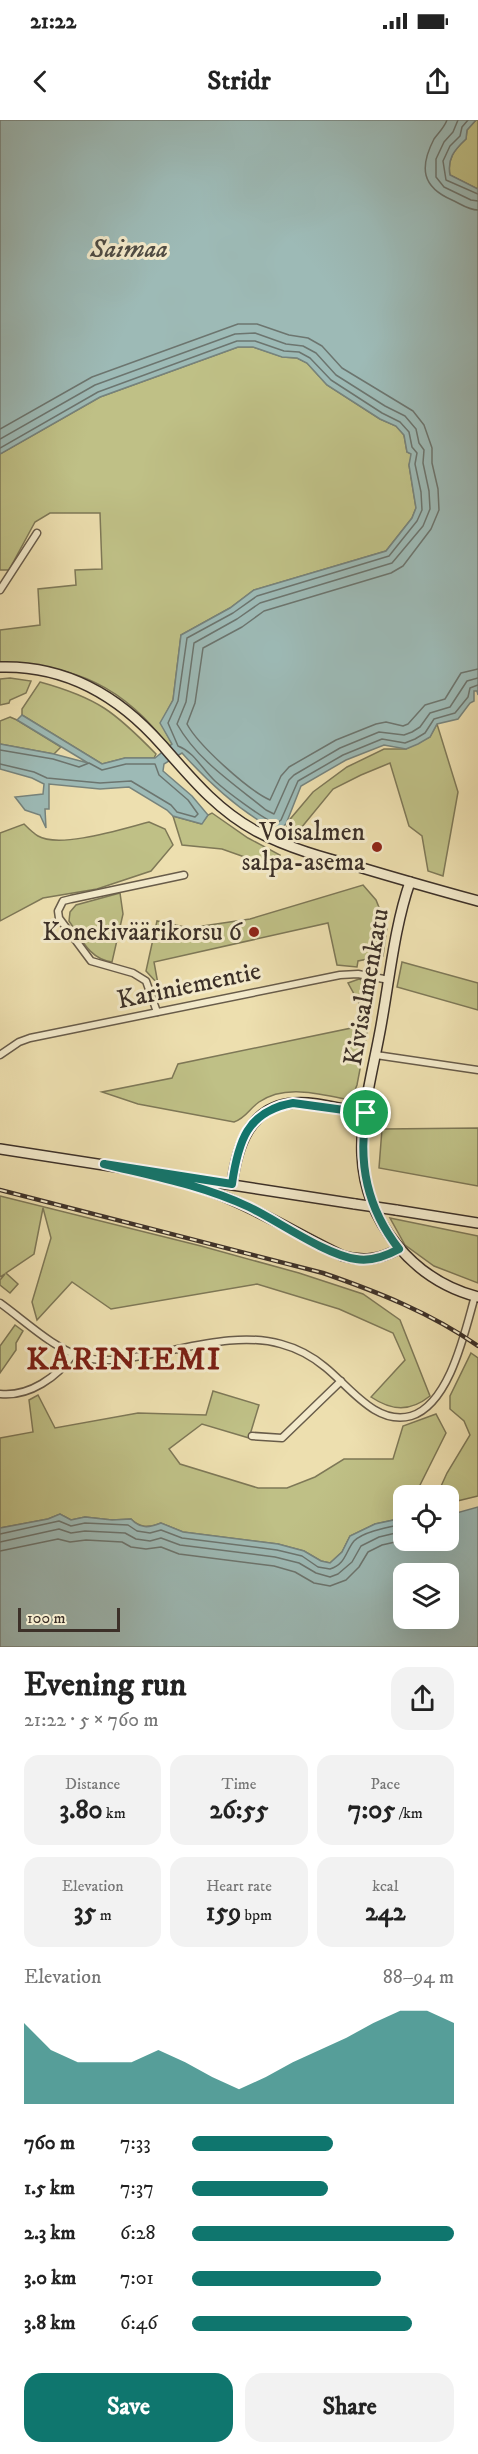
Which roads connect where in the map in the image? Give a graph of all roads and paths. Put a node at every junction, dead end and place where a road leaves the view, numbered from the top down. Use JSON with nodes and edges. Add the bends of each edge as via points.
{"nodes":[{"id":1,"x":37,"y":533,"type":"dead end"},
{"id":2,"x":0,"y":590,"type":"edge"},
{"id":3,"x":0,"y":667,"type":"edge"},
{"id":4,"x":184,"y":875,"type":"dead end"},
{"id":5,"x":410,"y":882,"type":"junction"},
{"id":6,"x":478,"y":901,"type":"edge"},
{"id":7,"x":389,"y":980,"type":"junction"},
{"id":8,"x":157,"y":1012,"type":"junction"},
{"id":9,"x":0,"y":1055,"type":"edge"},
{"id":10,"x":376,"y":1055,"type":"junction"},
{"id":11,"x":478,"y":1070,"type":"edge"},
{"id":12,"x":366,"y":1113,"type":"junction"},
{"id":13,"x":0,"y":1149,"type":"edge"},
{"id":14,"x":104,"y":1164,"type":"junction"},
{"id":15,"x":232,"y":1184,"type":"junction"},
{"id":16,"x":478,"y":1223,"type":"edge"},
{"id":17,"x":399,"y":1249,"type":"junction"},
{"id":18,"x":477,"y":1296,"type":"edge"},
{"id":19,"x":0,"y":1303,"type":"edge"},
{"id":20,"x":73,"y":1354,"type":"junction"},
{"id":21,"x":341,"y":1381,"type":"junction"},
{"id":22,"x":0,"y":1394,"type":"edge"},
{"id":23,"x":252,"y":1436,"type":"dead end"}],
"edges":[{"from":1,"to":2,"type":"street"},
{"from":3,"to":5,"type":"street","via":[[43,669],[88,685],[126,710],[215,803],[256,831],[294,848]]},
{"from":4,"to":8,"type":"street","via":[[70,898],[57,911],[58,918],[91,961],[133,973],[146,981]]},
{"from":5,"to":6,"type":"street"},
{"from":5,"to":7,"type":"street","name":"Kivisalmenkatu"},
{"from":7,"to":8,"type":"street","name":"Kariniementie","via":[[340,975]]},
{"from":7,"to":10,"type":"street","name":"Kivisalmenkatu"},
{"from":8,"to":9,"type":"street","name":"Kariniementie","via":[[30,1038]]},
{"from":10,"to":11,"type":"street"},
{"from":10,"to":12,"type":"street","name":"Kivisalmenkatu"},
{"from":12,"to":15,"type":"street","via":[[305,1103],[269,1110],[256,1119],[241,1141]]},
{"from":12,"to":17,"type":"street","name":"Kivisalmenkatu","via":[[362,1154],[369,1194]]},
{"from":13,"to":14,"type":"street"},
{"from":14,"to":15,"type":"street"},
{"from":14,"to":17,"type":"street","via":[[214,1192],[355,1259],[375,1259]]},
{"from":15,"to":16,"type":"street","bridge":true},
{"from":17,"to":18,"type":"street","name":"Kivisalmenkatu","via":[[437,1281]]},
{"from":18,"to":21,"type":"street","via":[[451,1370],[436,1398],[425,1409],[401,1418],[380,1413]]},
{"from":19,"to":20,"type":"street"},
{"from":20,"to":21,"type":"street","via":[[112,1361],[256,1339],[302,1353]]},
{"from":20,"to":22,"type":"street","via":[[55,1375],[25,1391]]},
{"from":21,"to":23,"type":"street","via":[[282,1438]]}]}
